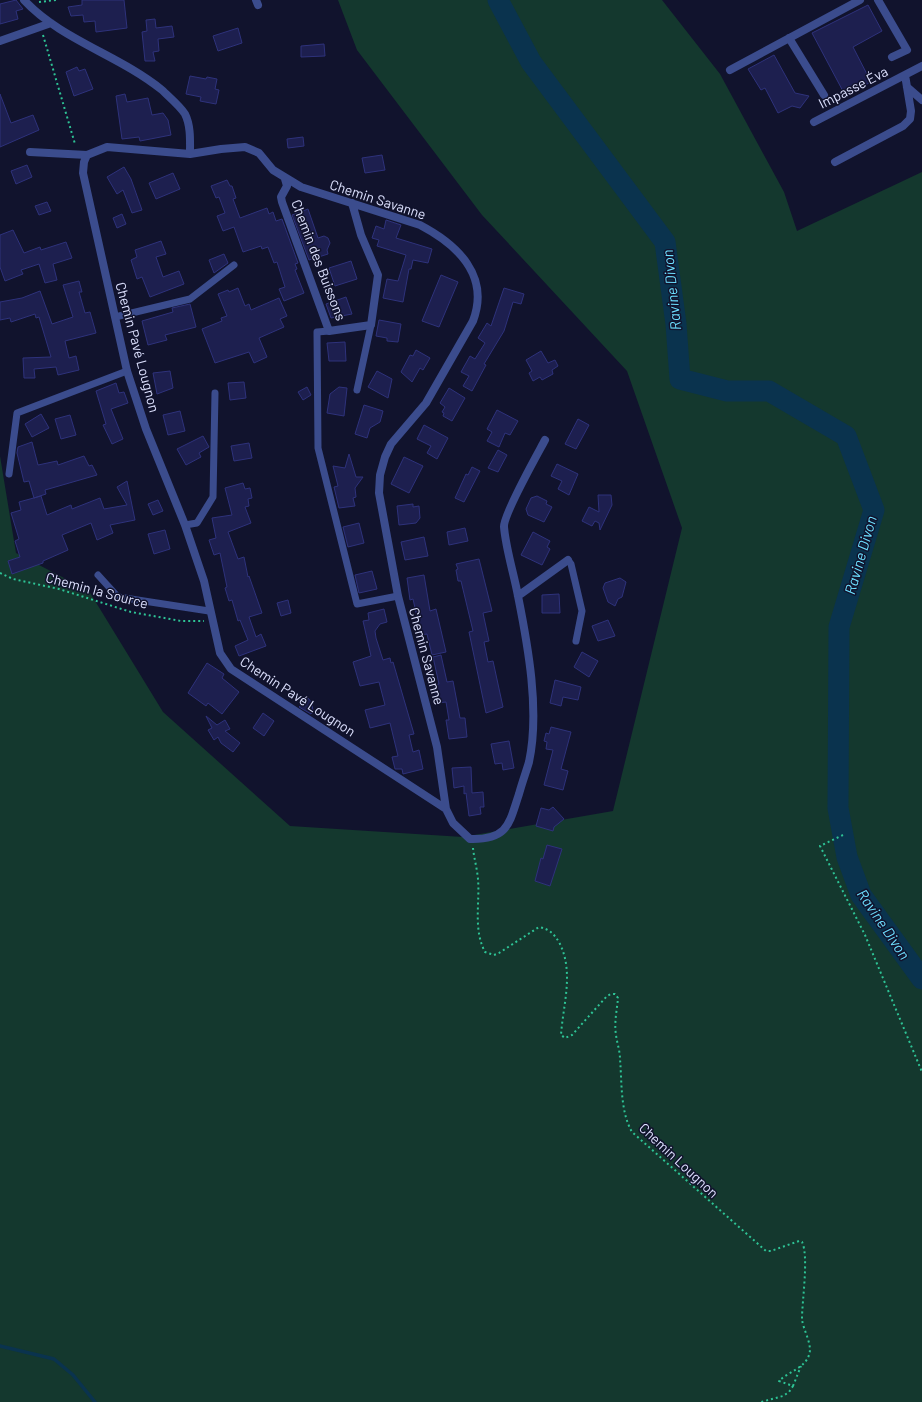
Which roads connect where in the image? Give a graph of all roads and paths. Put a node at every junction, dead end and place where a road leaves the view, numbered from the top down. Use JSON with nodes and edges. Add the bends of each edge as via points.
{"nodes":[{"id":1,"x":24,"y":0,"type":"edge"},
{"id":2,"x":860,"y":0,"type":"edge"},
{"id":3,"x":878,"y":0,"type":"edge"},
{"id":4,"x":51,"y":23,"type":"junction"},
{"id":5,"x":40,"y":26,"type":"junction"},
{"id":6,"x":790,"y":38,"type":"junction"},
{"id":7,"x":0,"y":41,"type":"edge"},
{"id":8,"x":892,"y":57,"type":"dead end"},
{"id":9,"x":922,"y":66,"type":"edge"},
{"id":10,"x":730,"y":70,"type":"dead end"},
{"id":11,"x":905,"y":75,"type":"junction"},
{"id":12,"x":907,"y":86,"type":"junction"},
{"id":13,"x":824,"y":95,"type":"dead end"},
{"id":14,"x":922,"y":100,"type":"edge"},
{"id":15,"x":814,"y":122,"type":"dead end"},
{"id":16,"x":30,"y":152,"type":"dead end"},
{"id":17,"x":77,"y":154,"type":"junction"},
{"id":18,"x":190,"y":154,"type":"junction"},
{"id":19,"x":87,"y":155,"type":"junction"},
{"id":20,"x":835,"y":162,"type":"dead end"},
{"id":21,"x":285,"y":179,"type":"junction"},
{"id":22,"x":352,"y":203,"type":"junction"},
{"id":23,"x":234,"y":265,"type":"dead end"},
{"id":24,"x":115,"y":316,"type":"junction"},
{"id":25,"x":371,"y":325,"type":"junction"},
{"id":26,"x":330,"y":331,"type":"junction"},
{"id":27,"x":127,"y":371,"type":"junction"},
{"id":28,"x":357,"y":390,"type":"dead end"},
{"id":29,"x":215,"y":393,"type":"dead end"},
{"id":30,"x":545,"y":440,"type":"dead end"},
{"id":31,"x":9,"y":474,"type":"dead end"},
{"id":32,"x":185,"y":525,"type":"junction"},
{"id":33,"x":568,"y":560,"type":"joint"},
{"id":34,"x":0,"y":573,"type":"edge"},
{"id":35,"x":98,"y":575,"type":"dead end"},
{"id":36,"x":398,"y":596,"type":"junction"},
{"id":37,"x":518,"y":596,"type":"junction"},
{"id":38,"x":209,"y":611,"type":"junction"},
{"id":39,"x":213,"y":624,"type":"junction"},
{"id":40,"x":576,"y":640,"type":"dead end"},
{"id":41,"x":446,"y":808,"type":"junction"},
{"id":42,"x":843,"y":835,"type":"dead end"},
{"id":43,"x":472,"y":839,"type":"junction"},
{"id":44,"x":922,"y":1072,"type":"edge"},
{"id":45,"x":802,"y":1365,"type":"junction"},
{"id":46,"x":794,"y":1386,"type":"junction"},
{"id":47,"x":761,"y":1402,"type":"edge"}],
"edges":[{"from":1,"to":4,"type":"street","via":[[36,13]]},
{"from":2,"to":6,"type":"street"},
{"from":3,"to":8,"type":"street","via":[[907,50]]},
{"from":4,"to":5,"type":"street"},
{"from":4,"to":18,"type":"street","via":[[120,61],[169,96],[185,115],[190,135]]},
{"from":5,"to":7,"type":"street"},
{"from":5,"to":17,"type":"path"},
{"from":6,"to":10,"type":"street"},
{"from":6,"to":13,"type":"street"},
{"from":9,"to":11,"type":"street","name":"Impasse Éva"},
{"from":11,"to":12,"type":"street","name":"Impasse Éva"},
{"from":11,"to":15,"type":"street","name":"Impasse Éva"},
{"from":12,"to":14,"type":"street"},
{"from":12,"to":20,"type":"street","name":"Impasse Éva","via":[[910,119],[903,126]]},
{"from":16,"to":17,"type":"street"},
{"from":17,"to":19,"type":"street"},
{"from":18,"to":19,"type":"street","via":[[107,147]]},
{"from":18,"to":21,"type":"street","name":"Chemin Savanne","via":[[245,147],[259,153],[273,170]]},
{"from":19,"to":24,"type":"street","name":"Chemin Pavé Lougnon","via":[[84,162],[85,185]]},
{"from":21,"to":22,"type":"street","name":"Chemin Savanne","via":[[301,187]]},
{"from":21,"to":26,"type":"street","name":"Chemin des Buissons","via":[[287,186],[281,197],[282,202]]},
{"from":22,"to":25,"type":"street","via":[[361,235],[378,275]]},
{"from":22,"to":36,"type":"street","name":"Chemin Savanne","via":[[420,225],[439,235],[454,248],[474,275],[478,295],[478,307],[473,321],[426,403],[391,444],[380,475],[379,493]]},
{"from":23,"to":24,"type":"lane","via":[[190,299]]},
{"from":24,"to":27,"type":"street","name":"Chemin Pavé Lougnon"},
{"from":25,"to":26,"type":"street","name":"Chemin des Buissons"},
{"from":25,"to":28,"type":"lane"},
{"from":26,"to":36,"type":"lane","via":[[316,332],[318,448],[356,604]]},
{"from":27,"to":31,"type":"lane","via":[[17,413]]},
{"from":27,"to":32,"type":"street","name":"Chemin Pavé Lougnon","via":[[146,429]]},
{"from":29,"to":32,"type":"lane","via":[[214,497],[197,523]]},
{"from":30,"to":37,"type":"street","via":[[504,526]]},
{"from":32,"to":38,"type":"street","name":"Chemin Pavé Lougnon","via":[[204,581]]},
{"from":33,"to":37,"type":"street"},
{"from":33,"to":40,"type":"lane","via":[[582,611]]},
{"from":34,"to":39,"type":"path","name":"Chemin la Source","via":[[12,579],[59,589],[130,612]]},
{"from":35,"to":38,"type":"lane","via":[[118,597]]},
{"from":36,"to":41,"type":"street","name":"Chemin Savanne","via":[[437,747]]},
{"from":37,"to":43,"type":"street","via":[[530,668],[532,703],[529,762],[509,825],[497,835],[486,839]]},
{"from":38,"to":39,"type":"street","name":"Chemin Pavé Lougnon"},
{"from":39,"to":41,"type":"street","name":"Chemin Pavé Lougnon","via":[[220,653],[231,669]]},
{"from":41,"to":43,"type":"street","name":"Chemin Savanne","via":[[460,832]]},
{"from":42,"to":44,"type":"path","via":[[820,846],[865,935]]},
{"from":43,"to":45,"type":"path","name":"Chemin Lougnon","via":[[478,880],[477,917],[485,952],[494,955],[499,953],[539,927],[553,933],[564,953],[568,976],[561,1036],[565,1038],[572,1035],[607,996],[615,994],[618,998],[616,1035],[626,1112],[632,1132],[766,1251],[802,1242],[805,1262],[803,1323],[810,1351]]},
{"from":45,"to":46,"type":"path"},
{"from":45,"to":46,"type":"path","via":[[779,1381]]},
{"from":46,"to":47,"type":"path","via":[[783,1396]]}]}
